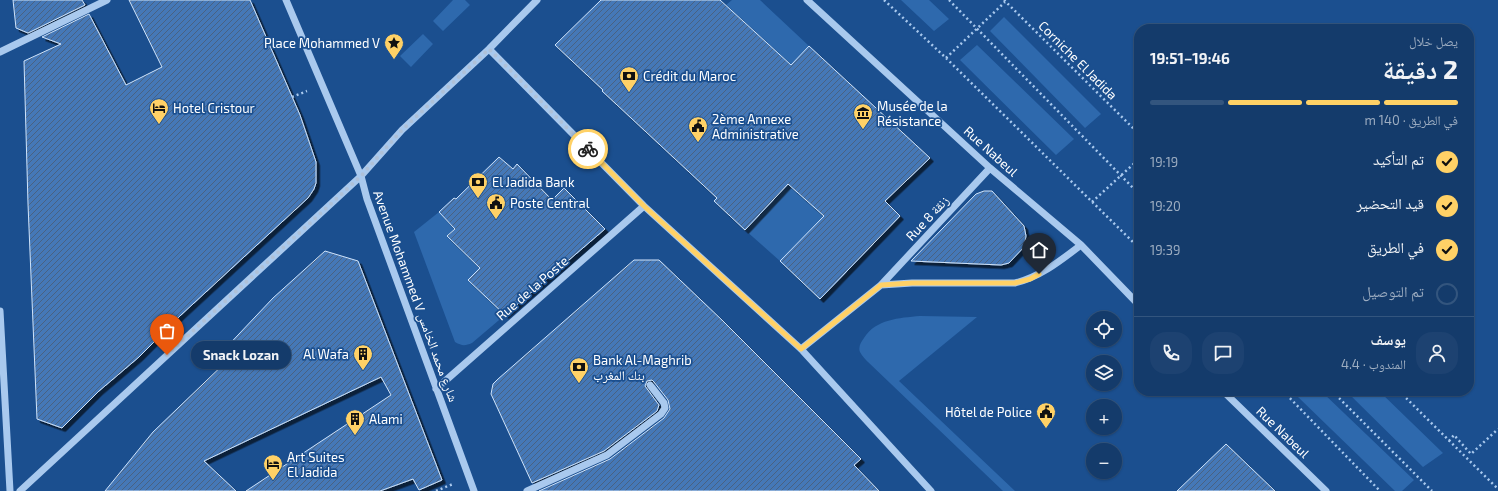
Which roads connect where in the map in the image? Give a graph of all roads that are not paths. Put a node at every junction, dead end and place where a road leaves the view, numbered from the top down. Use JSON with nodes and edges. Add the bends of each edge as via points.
{"nodes":[{"id":1,"x":107,"y":0,"type":"edge"},
{"id":2,"x":286,"y":0,"type":"edge"},
{"id":3,"x":537,"y":0,"type":"edge"},
{"id":4,"x":808,"y":0,"type":"edge"},
{"id":5,"x":489,"y":49,"type":"junction"},
{"id":6,"x":0,"y":52,"type":"edge"},
{"id":7,"x":990,"y":168,"type":"junction"},
{"id":8,"x":361,"y":176,"type":"junction"},
{"id":9,"x":644,"y":206,"type":"junction"},
{"id":10,"x":1081,"y":245,"type":"junction"},
{"id":11,"x":881,"y":285,"type":"junction"},
{"id":12,"x":1134,"y":300,"type":"edge"},
{"id":13,"x":0,"y":312,"type":"edge"},
{"id":14,"x":801,"y":349,"type":"junction"},
{"id":15,"x":650,"y":385,"type":"dead end"},
{"id":16,"x":436,"y":389,"type":"junction"},
{"id":17,"x":1228,"y":396,"type":"edge"},
{"id":18,"x":10,"y":491,"type":"edge"},
{"id":19,"x":20,"y":491,"type":"edge"},
{"id":20,"x":474,"y":491,"type":"edge"},
{"id":21,"x":527,"y":491,"type":"edge"},
{"id":22,"x":930,"y":491,"type":"edge"},
{"id":23,"x":1326,"y":491,"type":"edge"}],
"edges":[{"from":1,"to":6,"type":"street"},
{"from":2,"to":8,"type":"street","name":"Avenue Mohammed V شارع محمد الخامس"},
{"from":3,"to":5,"type":"street"},
{"from":4,"to":7,"type":"street","name":"Rue Nabeul"},
{"from":5,"to":8,"type":"street","via":[[402,130]]},
{"from":5,"to":9,"type":"street"},
{"from":7,"to":10,"type":"street","name":"Rue Nabeul"},
{"from":7,"to":11,"type":"street","name":"Rue 8 زنقة"},
{"from":8,"to":16,"type":"street","name":"Avenue Mohammed V شارع محمد الخامس"},
{"from":8,"to":19,"type":"street"},
{"from":9,"to":14,"type":"street"},
{"from":9,"to":16,"type":"street","name":"Rue de la Poste"},
{"from":10,"to":11,"type":"street","via":[[1058,263],[1030,279],[1015,283]]},
{"from":10,"to":12,"type":"street","name":"Rue Nabeul"},
{"from":11,"to":14,"type":"street","name":"Rue 8 زنقة"},
{"from":13,"to":18,"type":"street"},
{"from":14,"to":22,"type":"street"},
{"from":15,"to":21,"type":"street","via":[[664,403],[665,408],[661,414],[607,455]]},
{"from":16,"to":20,"type":"street","name":"Avenue Mohammed V شارع محمد الخامس"},
{"from":17,"to":23,"type":"street","name":"Rue Nabeul"}]}
